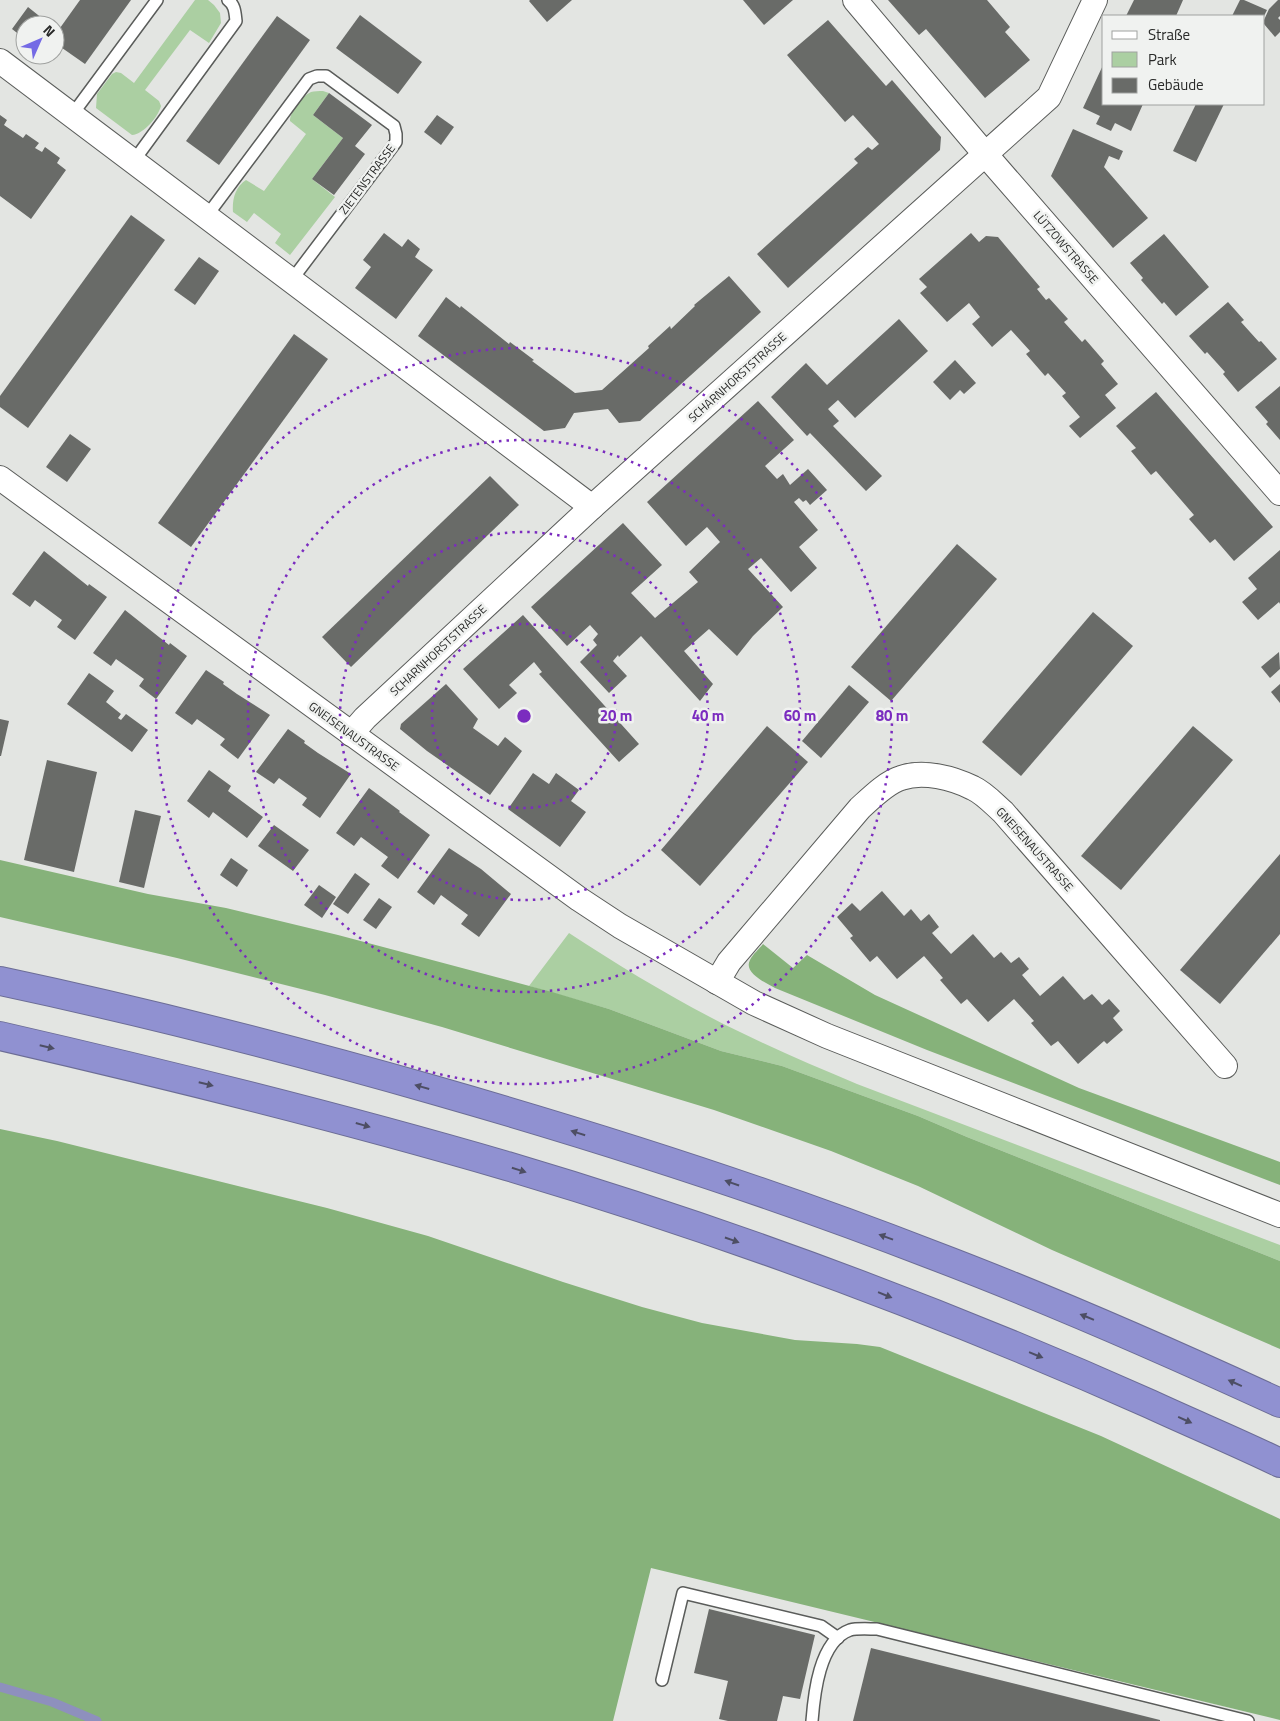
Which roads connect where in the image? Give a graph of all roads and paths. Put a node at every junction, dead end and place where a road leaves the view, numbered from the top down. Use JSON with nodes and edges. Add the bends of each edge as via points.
{"nodes":[{"id":1,"x":157,"y":0,"type":"edge"},
{"id":2,"x":228,"y":0,"type":"edge"},
{"id":3,"x":855,"y":0,"type":"edge"},
{"id":4,"x":1095,"y":0,"type":"edge"},
{"id":5,"x":0,"y":61,"type":"edge"},
{"id":6,"x":72,"y":115,"type":"junction"},
{"id":7,"x":985,"y":154,"type":"junction"},
{"id":8,"x":133,"y":162,"type":"junction"},
{"id":9,"x":206,"y":217,"type":"junction"},
{"id":10,"x":292,"y":281,"type":"junction"},
{"id":11,"x":0,"y":478,"type":"edge"},
{"id":12,"x":1280,"y":493,"type":"edge"},
{"id":13,"x":592,"y":507,"type":"junction"},
{"id":14,"x":351,"y":734,"type":"junction"},
{"id":15,"x":2,"y":980,"type":"edge"},
{"id":16,"x":717,"y":982,"type":"junction"},
{"id":17,"x":0,"y":1036,"type":"edge"},
{"id":18,"x":1225,"y":1066,"type":"dead end"},
{"id":19,"x":1280,"y":1215,"type":"edge"},
{"id":20,"x":1280,"y":1403,"type":"edge"},
{"id":21,"x":1280,"y":1463,"type":"edge"},
{"id":22,"x":838,"y":1638,"type":"junction"},
{"id":23,"x":662,"y":1680,"type":"dead end"},
{"id":24,"x":812,"y":1721,"type":"edge"},
{"id":25,"x":1248,"y":1721,"type":"edge"}],
"edges":[{"from":1,"to":6,"type":"lane"},
{"from":2,"to":8,"type":"lane","via":[[235,10],[236,21]]},
{"from":3,"to":7,"type":"street","name":"LÜTZOWSTRASSE"},
{"from":4,"to":7,"type":"street","name":"SCHARNHORSTSTRASSE","via":[[1049,97]]},
{"from":5,"to":6,"type":"street"},
{"from":6,"to":8,"type":"street"},
{"from":7,"to":12,"type":"street","name":"LÜTZOWSTRASSE"},
{"from":7,"to":13,"type":"street","name":"SCHARNHORSTSTRASSE"},
{"from":8,"to":9,"type":"street"},
{"from":9,"to":10,"type":"street"},
{"from":9,"to":10,"type":"lane","name":"ZIETENSTRASSE","via":[[309,79],[326,76],[394,126],[396,142]]},
{"from":10,"to":13,"type":"street"},
{"from":11,"to":14,"type":"street","name":"GNEISENAUSTRASSE"},
{"from":13,"to":14,"type":"street","name":"SCHARNHORSTSTRASSE","via":[[364,718]]},
{"from":14,"to":16,"type":"street","name":"GNEISENAUSTRASSE","via":[[579,899]]},
{"from":20,"to":15,"type":"highway","one_way":true,"via":[[1103,1324],[931,1254],[668,1161],[345,1065],[194,1024]]},
{"from":16,"to":18,"type":"street","name":"GNEISENAUSTRASSE","via":[[729,962],[860,808],[901,778],[925,775],[948,778],[974,788],[1004,812]]},
{"from":16,"to":19,"type":"street","name":"GNEISENAUSTRASSE","via":[[754,1004],[827,1036]]},
{"from":17,"to":21,"type":"highway","one_way":true,"via":[[343,1120],[509,1167],[686,1224],[852,1282],[1054,1362]]},
{"from":22,"to":23,"type":"lane","via":[[821,1626],[683,1593]]},
{"from":22,"to":24,"type":"lane","via":[[827,1651],[814,1691]]},
{"from":22,"to":25,"type":"lane","via":[[850,1630],[877,1629]]}]}
